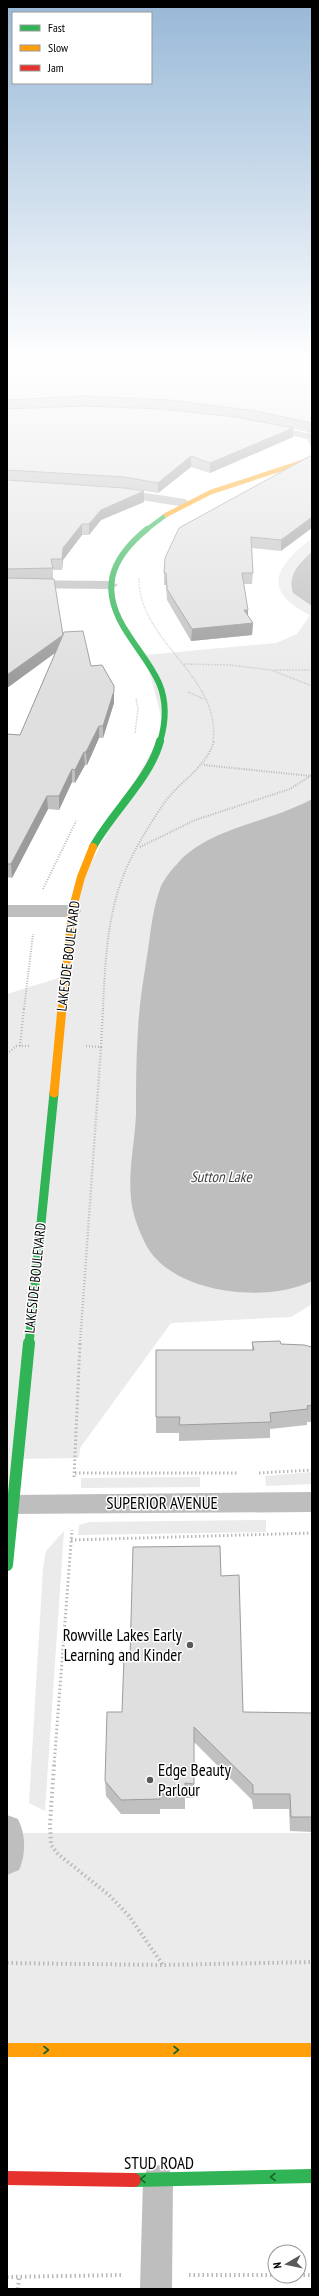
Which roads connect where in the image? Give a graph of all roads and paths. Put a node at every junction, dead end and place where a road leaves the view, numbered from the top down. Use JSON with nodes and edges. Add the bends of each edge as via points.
{"nodes":[{"id":1,"x":288,"y":467,"type":"edge"},
{"id":2,"x":103,"y":491,"type":"edge"},
{"id":3,"x":185,"y":503,"type":"junction"},
{"id":4,"x":140,"y":575,"type":"dead end"},
{"id":5,"x":7,"y":584,"type":"edge"},
{"id":6,"x":111,"y":584,"type":"junction"},
{"id":7,"x":184,"y":664,"type":"junction"},
{"id":8,"x":271,"y":670,"type":"junction"},
{"id":9,"x":312,"y":670,"type":"edge"},
{"id":10,"x":312,"y":686,"type":"edge"},
{"id":11,"x":136,"y":695,"type":"dead end"},
{"id":12,"x":134,"y":738,"type":"dead end"},
{"id":13,"x":204,"y":766,"type":"junction"},
{"id":14,"x":312,"y":776,"type":"edge"},
{"id":15,"x":78,"y":819,"type":"dead end"},
{"id":16,"x":139,"y":847,"type":"junction"},
{"id":17,"x":41,"y":895,"type":"dead end"},
{"id":18,"x":7,"y":911,"type":"edge"},
{"id":19,"x":72,"y":911,"type":"junction"},
{"id":20,"x":34,"y":926,"type":"dead end"},
{"id":21,"x":20,"y":1046,"type":"junction"},
{"id":22,"x":58,"y":1046,"type":"junction"},
{"id":23,"x":7,"y":1054,"type":"edge"},
{"id":24,"x":312,"y":1470,"type":"edge"},
{"id":25,"x":75,"y":1473,"type":"dead end"},
{"id":26,"x":240,"y":1473,"type":"dead end"},
{"id":27,"x":255,"y":1474,"type":"dead end"},
{"id":28,"x":312,"y":1502,"type":"edge"},
{"id":29,"x":12,"y":1505,"type":"junction"},
{"id":30,"x":312,"y":1533,"type":"edge"},
{"id":31,"x":71,"y":1540,"type":"dead end"},
{"id":32,"x":7,"y":1565,"type":"edge"},
{"id":33,"x":7,"y":1829,"type":"edge"},
{"id":34,"x":7,"y":1860,"type":"edge"},
{"id":35,"x":7,"y":1962,"type":"edge"},
{"id":36,"x":312,"y":1962,"type":"edge"},
{"id":37,"x":7,"y":2050,"type":"edge"},
{"id":38,"x":312,"y":2050,"type":"edge"},
{"id":39,"x":312,"y":2176,"type":"edge"},
{"id":40,"x":7,"y":2178,"type":"edge"},
{"id":41,"x":158,"y":2180,"type":"junction"},
{"id":42,"x":19,"y":2277,"type":"dead end"},
{"id":43,"x":18,"y":2289,"type":"edge"},
{"id":44,"x":156,"y":2289,"type":"edge"}],
"edges":[{"from":1,"to":3,"type":"main road","name":"LAKESIDE BOULEVARD"},
{"from":2,"to":3,"type":"street"},
{"from":3,"to":6,"type":"main road","name":"LAKESIDE BOULEVARD","via":[[150,524],[129,544],[114,567]]},
{"from":4,"to":7,"type":"path","via":[[141,598],[146,614],[159,635]]},
{"from":5,"to":6,"type":"street"},
{"from":6,"to":19,"type":"main road","name":"LAKESIDE BOULEVARD","via":[[113,605],[118,619],[152,666],[160,682],[165,698],[164,728],[157,751],[147,769],[118,805],[93,845],[84,866]]},
{"from":7,"to":8,"type":"path","via":[[230,665]]},
{"from":7,"to":13,"type":"path","via":[[212,715],[215,728],[213,743]]},
{"from":8,"to":9,"type":"path"},
{"from":8,"to":10,"type":"path"},
{"from":11,"to":12,"type":"path","via":[[138,709]]},
{"from":13,"to":14,"type":"path"},
{"from":13,"to":16,"type":"path","via":[[171,794],[149,826]]},
{"from":14,"to":16,"type":"path","via":[[258,801],[176,828]]},
{"from":15,"to":17,"type":"path","via":[[70,830]]},
{"from":16,"to":22,"type":"path","via":[[124,873],[113,917],[101,1047]]},
{"from":18,"to":19,"type":"street"},
{"from":19,"to":22,"type":"main road","name":"LAKESIDE BOULEVARD"},
{"from":20,"to":21,"type":"path"},
{"from":21,"to":22,"type":"path"},
{"from":21,"to":23,"type":"path","via":[[16,1046]]},
{"from":22,"to":29,"type":"main road","name":"LAKESIDE BOULEVARD"},
{"from":24,"to":27,"type":"path"},
{"from":25,"to":26,"type":"path"},
{"from":28,"to":29,"type":"street","name":"SUPERIOR AVENUE"},
{"from":29,"to":32,"type":"main road","name":"LAKESIDE BOULEVARD"},
{"from":30,"to":31,"type":"path"},
{"from":33,"to":34,"type":"street"},
{"from":35,"to":36,"type":"path","via":[[163,1965]]},
{"from":37,"to":38,"type":"main road","one_way":true},
{"from":39,"to":41,"type":"main road","name":"STUD ROAD","one_way":true},
{"from":41,"to":40,"type":"main road","name":"STUD ROAD","one_way":true},
{"from":41,"to":44,"type":"lane"},
{"from":42,"to":43,"type":"path"}]}
